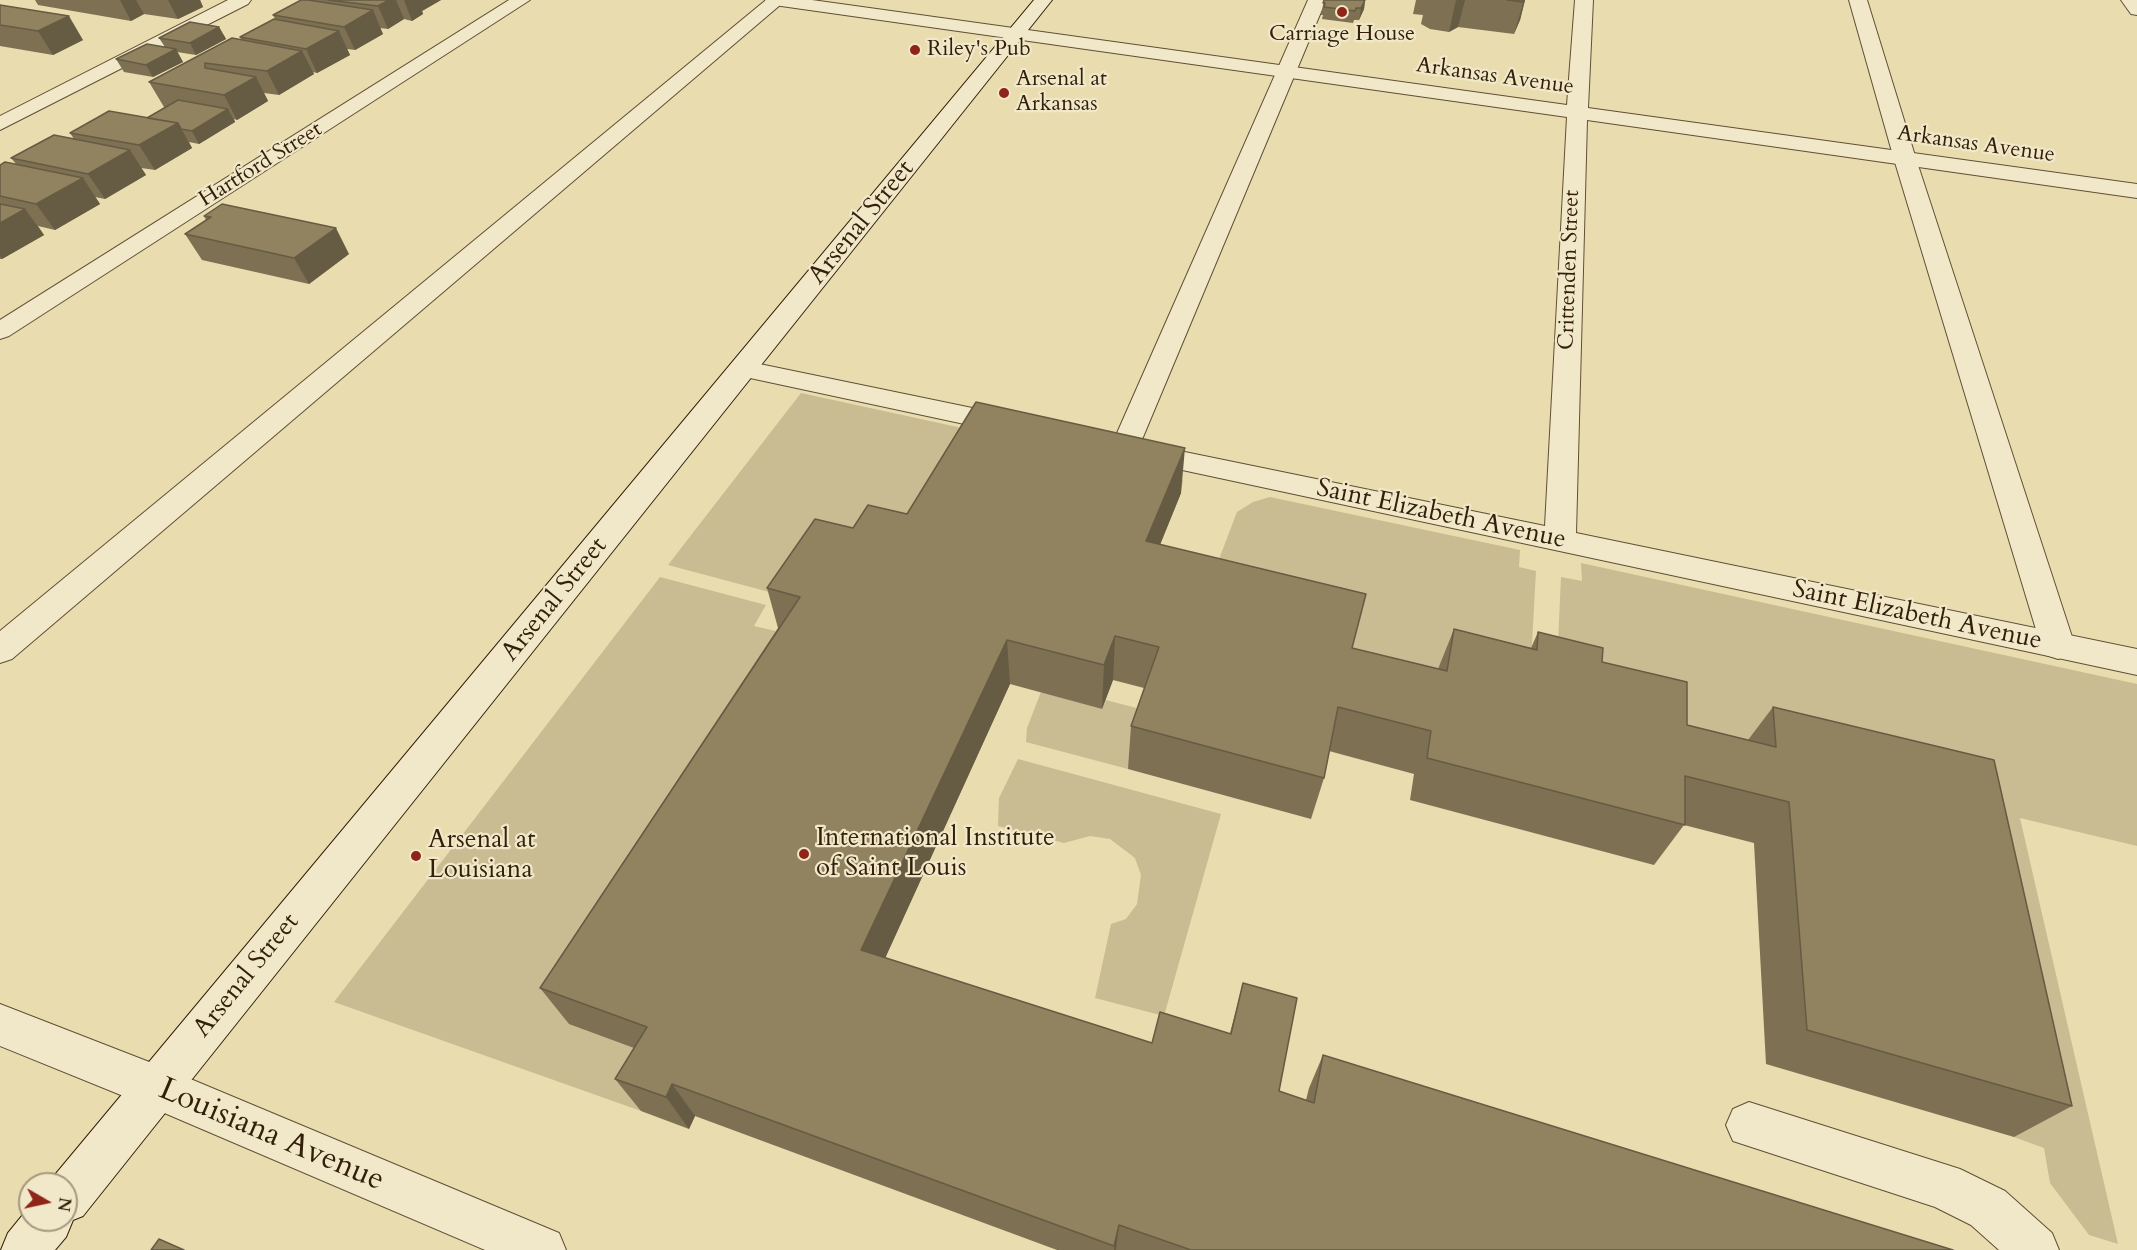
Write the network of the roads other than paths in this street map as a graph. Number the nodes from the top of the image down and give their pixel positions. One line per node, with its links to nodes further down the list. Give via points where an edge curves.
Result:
1 (242, 0): 13 (street)
2 (521, 0): 16 (street, Hartford Street)
3 (776, 0): 10 (street, Arkansas Avenue); 21 (street)
4 (1043, 0): 10 (street, Arsenal Street)
5 (1317, 0): 11 (street)
6 (1584, 0): 12 (street, Crittenden Street)
7 (1858, 0): 14 (street)
8 (2130, 0): 9 (street)
9 (2137, 10)
10 (1015, 35): 11 (street, Arkansas Avenue); 17 (street, Arsenal Street)
11 (1286, 72): 12 (street, Arkansas Avenue); 19 (street, Saint Elizabeth Avenue, via 1113,446)
12 (1577, 113): 14 (street, Arkansas Avenue); 19 (street, Crittenden Street)
13 (0, 124)
14 (1905, 159): 15 (street, Arkansas Avenue); 20 (street)
15 (2137, 191)
16 (0, 331)
17 (745, 369): 18 (street); 24 (street, Arsenal Street)
18 (1034, 429)
19 (1560, 540): 20 (street, Saint Elizabeth Avenue)
20 (2058, 646): 22 (street, Saint Elizabeth Avenue)
21 (0, 650)
22 (2137, 662)
23 (0, 1025): 24 (street, Louisiana Avenue)
24 (157, 1087): 26 (street, Arsenal Street); 29 (street, Louisiana Avenue)
25 (1749, 1125): 30 (street, via 1943,1186 1988,1208)
26 (78, 1184)
27 (39, 1232): 28 (street)
28 (25, 1250)
29 (542, 1250)
30 (2035, 1250)

